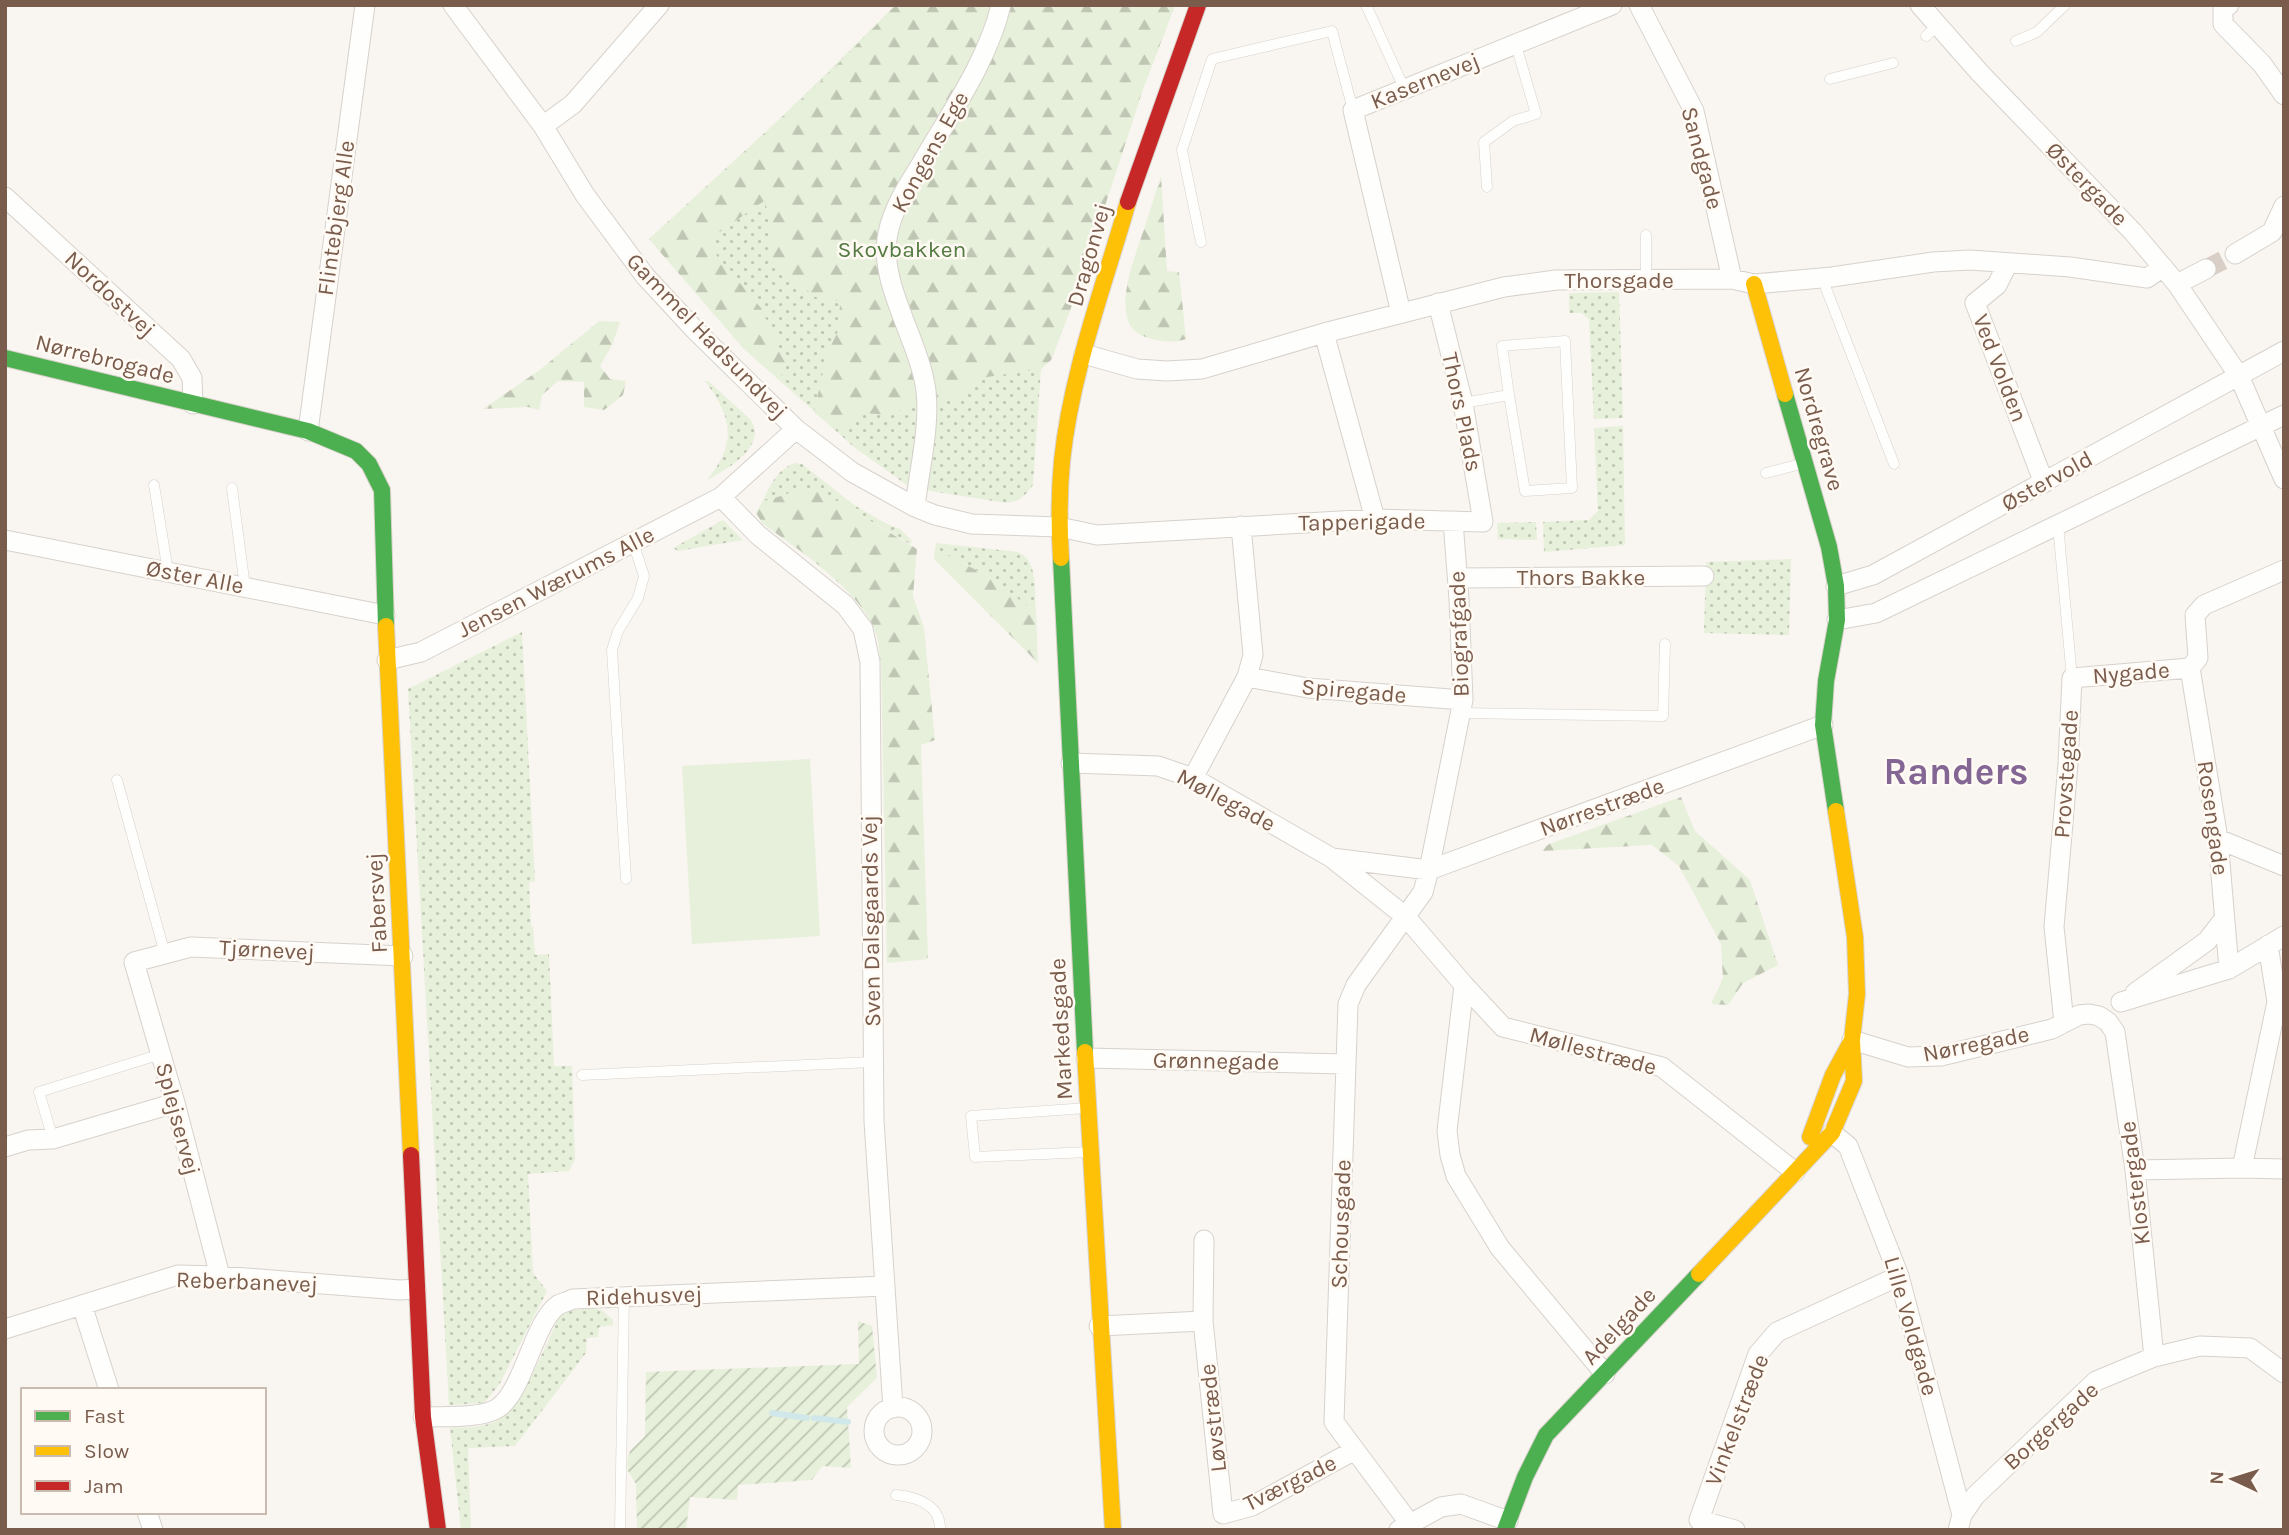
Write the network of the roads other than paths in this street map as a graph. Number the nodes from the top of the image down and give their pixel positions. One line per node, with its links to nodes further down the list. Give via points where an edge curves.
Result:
1 (365, 5): 47 (street, Flintebjerg Alle)
2 (453, 5): 19 (street, Gammel Hadsundvej)
3 (659, 5): 19 (street, via 573,104)
4 (1001, 5): 56 (street, Kongens Ege, via 975,73 899,201 887,234 889,276 926,392)
5 (1198, 5): 38 (street, Dragonvej, via 1130,196)
6 (1366, 5): 16 (lane)
7 (1612, 5): 13 (street, Kasernevej)
8 (1639, 5): 30 (street, Sandgade, via 1694,111)
9 (1920, 5): 27 (street, Østergade, via 1931,31 1983,70)
10 (2065, 5): 12 (lane, via 2037,32)
11 (2228, 5): 17 (street, via 2223,9 2224,24)
12 (2016, 41)
13 (1516, 45): 16 (street, Kasernevej); 20 (lane, via 1536,114 1513,121 1484,142)
14 (1893, 63): 15 (lane)
15 (1830, 79)
16 (1405, 91): 18 (street, Kasernevej)
17 (2284, 95)
18 (1353, 110): 24 (lane, via 1332,31 1212,59 1182,150); 35 (street, Kasernevej)
19 (542, 126): 46 (street, Gammel Hadsundvej, via 584,195 645,276)
20 (1487, 187)
21 (5, 197): 43 (street, Nordostvej, via 181,359 192,378)
22 (2284, 206): 25 (street, via 2272,232)
23 (1646, 235): 31 (lane)
24 (1201, 242)
25 (2235, 254)
26 (2008, 263): 27 (street, Thorsgade, via 2147,278); 29 (street, Thorsgade, via 1933,262); 52 (street, Ved Volden, via 1997,285 1975,303)
27 (2163, 267): 33 (street, Østergade)
28 (2206, 269): 33 (street)
29 (1822, 278): 32 (street, Thorsgade); 49 (lane)
30 (1732, 279): 31 (street, Thorsgade); 32 (street, Thorsgade)
31 (1646, 280): 34 (street, Thorsgade, via 1556,280)
32 (1754, 284): 48 (street, Nordregrave)
33 (2178, 284): 40 (street, Østergade)
34 (1438, 303): 35 (street, Thorsgade); 42 (street, Thors Plads)
35 (1401, 313): 36 (street, Thorsgade)
36 (1324, 333): 38 (street, Thorsgade, via 1202,369 1137,369); 57 (street)
37 (2284, 351): 40 (street, Østervold)
38 (1084, 355): 62 (street, Dragonvej, via 1062,461)
39 (5, 358): 43 (street, Nørrebrogade)
40 (2239, 376): 45 (street, Østergade); 52 (street, Østervold)
41 (1509, 395): 41 (lane, via 1502,346 1565,341 1572,488 1525,491); 42 (lane)
42 (1463, 403): 59 (street, Thors Plads)
43 (193, 404): 47 (street, Fabersvej)
44 (2284, 415): 45 (street, Østervold)
45 (2261, 426): 51 (street, Østergade); 60 (street, Østervold)
46 (796, 429): 55 (street, Jensen Wærums Alle); 56 (street, Gammel Hadsundvej, via 852,472)
47 (307, 431): 71 (street, Fabersvej, via 356,451 369,464 382,490)
48 (1805, 463): 50 (lane); 69 (street, Nordregrave)
49 (1894, 464)
50 (1766, 473)
51 (2284, 479)
52 (2044, 483): 69 (street, Østervold, via 1873,575)
53 (154, 485): 66 (lane)
54 (232, 488): 70 (lane)
55 (721, 497): 64 (street, Jensen Wærums Alle); 102 (street, Sven Dalsgaards Vej, via 758,535 845,605 863,629 870,662)
56 (915, 507): 62 (street, Gammel Hadsundvej, via 972,524)
57 (1375, 519): 58 (street, Tapperigade); 61 (street, Tapperigade)
58 (1453, 521): 59 (street, Tapperigade); 68 (street, Biografgade)
59 (1483, 522)
60 (2058, 525): 72 (street, Østervold, via 1876,613); 77 (lane, Provstegade)
61 (1241, 526): 62 (street, Tapperigade, via 1097,535); 76 (street, via 1253,655)
62 (1059, 527): 80 (street, Markedsgade)
63 (5, 540): 66 (street, Øster Alle)
64 (633, 542): 74 (street, Jensen Wærums Alle, via 421,652); 87 (lane, via 644,576 612,650)
65 (2284, 570): 75 (street, via 2198,610 2198,658)
66 (168, 572): 70 (street, Øster Alle)
67 (1704, 576): 68 (street, Thors Bakke)
68 (1458, 578): 78 (street, Biografgade)
69 (1836, 586): 72 (street)
70 (245, 587): 71 (street, Øster Alle)
71 (385, 615): 74 (street, Fabersvej)
72 (1837, 620): 79 (street)
73 (1665, 644): 78 (lane, via 1663,716)
74 (387, 660): 92 (street, Fabersvej)
75 (2190, 668): 77 (street, Nygade); 83 (street, Rosengade)
76 (1247, 677): 78 (street, Spiregade); 81 (street)
77 (2072, 678): 98 (street, Provstegade, via 2054,927)
78 (1461, 706): 86 (street, Biografgade)
79 (1823, 725): 86 (street, Nørrestræde); 99 (street, via 1855,937 1857,994)
80 (1071, 763): 81 (street, Møllegade, via 1158,766); 101 (street, Markedsgade)
81 (1193, 779): 84 (street, Møllegade)
82 (117, 780): 91 (lane)
83 (2218, 839): 85 (street); 89 (street, Rosengade)
84 (1332, 858): 86 (street, Møllegade); 88 (street, Møllegade)
85 (2284, 866)
86 (1429, 870): 88 (street, via 1423,892)
87 (626, 879)
88 (1406, 917): 95 (street, Møllestræde); 103 (street, Schousgade, via 1356,985 1348,1004)
89 (2224, 919): 94 (street, Rosengade); 96 (street, via 2207,941)
90 (2276, 940): 94 (street); 111 (street, via 2277,1002)
91 (165, 954): 92 (street, Tjørnevej, via 191,947); 93 (street, Tjørnevej)
92 (402, 957): 119 (street, Fabersvej)
93 (134, 962): 100 (street, Splejservej)
94 (2229, 969): 96 (street)
95 (1464, 985): 114 (street, Møllestræde, via 1503,1027 1662,1067); 127 (street, via 1447,1131 1456,1176 1500,1248)
96 (2121, 1002): 97 (street)
97 (2099, 1016): 98 (street, Nørregade, via 2079,1015); 113 (street, Klostergade, via 2115,1032)
98 (2064, 1023): 99 (street, Nørregade, via 1941,1056 1908,1056)
99 (1852, 1040): 107 (street, via 1854,1081)
100 (161, 1054): 105 (street, Splejservej); 108 (lane, via 38,1092)
101 (1086, 1058): 103 (street, Grønnegade); 106 (street, Markedsgade)
102 (873, 1062): 104 (lane); 118 (street, Sven Dalsgaards Vej)
103 (1346, 1064): 131 (street, Schousgade, via 1334,1422)
104 (582, 1075)
105 (175, 1102): 108 (street); 116 (street, Splejservej)
106 (1088, 1108): 110 (street, Markedsgade); 110 (lane, via 971,1115 975,1157)
107 (1825, 1127): 114 (street, Adelgade); 117 (street, Lille Voldgade, via 1848,1146)
108 (53, 1139): 109 (street)
109 (5, 1147)
110 (1091, 1152): 123 (street, Markedsgade)
111 (2242, 1168): 112 (street); 113 (street)
112 (2284, 1169)
113 (2135, 1170): 125 (street, Klostergade)
114 (1795, 1172): 127 (street, Adelgade)
115 (1203, 1240): 122 (street, Løvstræde)
116 (220, 1276): 119 (street, Reberbanevej); 121 (street, Reberbanevej, via 178,1275)
117 (1899, 1276): 135 (street, Lille Voldgade); 141 (street, Vinkelstræde, via 1776,1332 1758,1354 1699,1520)
118 (885, 1286): 120 (street, Ridehusvej); 129 (street, Sven Dalsgaards Vej)
119 (416, 1289): 130 (street, Fabersvej)
120 (624, 1297): 130 (street, Ridehusvej, via 573,1299 557,1306 498,1408); 138 (lane)
121 (82, 1305): 124 (street, Reberbanevej); 128 (street)
122 (1203, 1321): 123 (street); 133 (street, Løvstræde)
123 (1100, 1326): 140 (street, Markedsgade)
124 (5, 1329)
125 (2154, 1357): 126 (street, Borgergade, via 2200,1346 2250,1348); 135 (street, Borgergade, via 2096,1381 1975,1496)
126 (2284, 1373)
127 (1605, 1374): 134 (street, Adelgade, via 1546,1435)
128 (108, 1388)
129 (893, 1408)
130 (423, 1417): 137 (street, Fabersvej)
131 (1355, 1450): 133 (street, Tværgade, via 1252,1506); 136 (street, Schousgade)
132 (896, 1495): 139 (lane, via 911,1496 934,1510)
133 (1223, 1514)
134 (1507, 1525): 136 (street, via 1461,1504 1441,1507)
135 (1963, 1525)
136 (1405, 1527)
137 (438, 1530)
138 (620, 1530)
139 (940, 1530)
140 (1113, 1530)
141 (1735, 1530)

